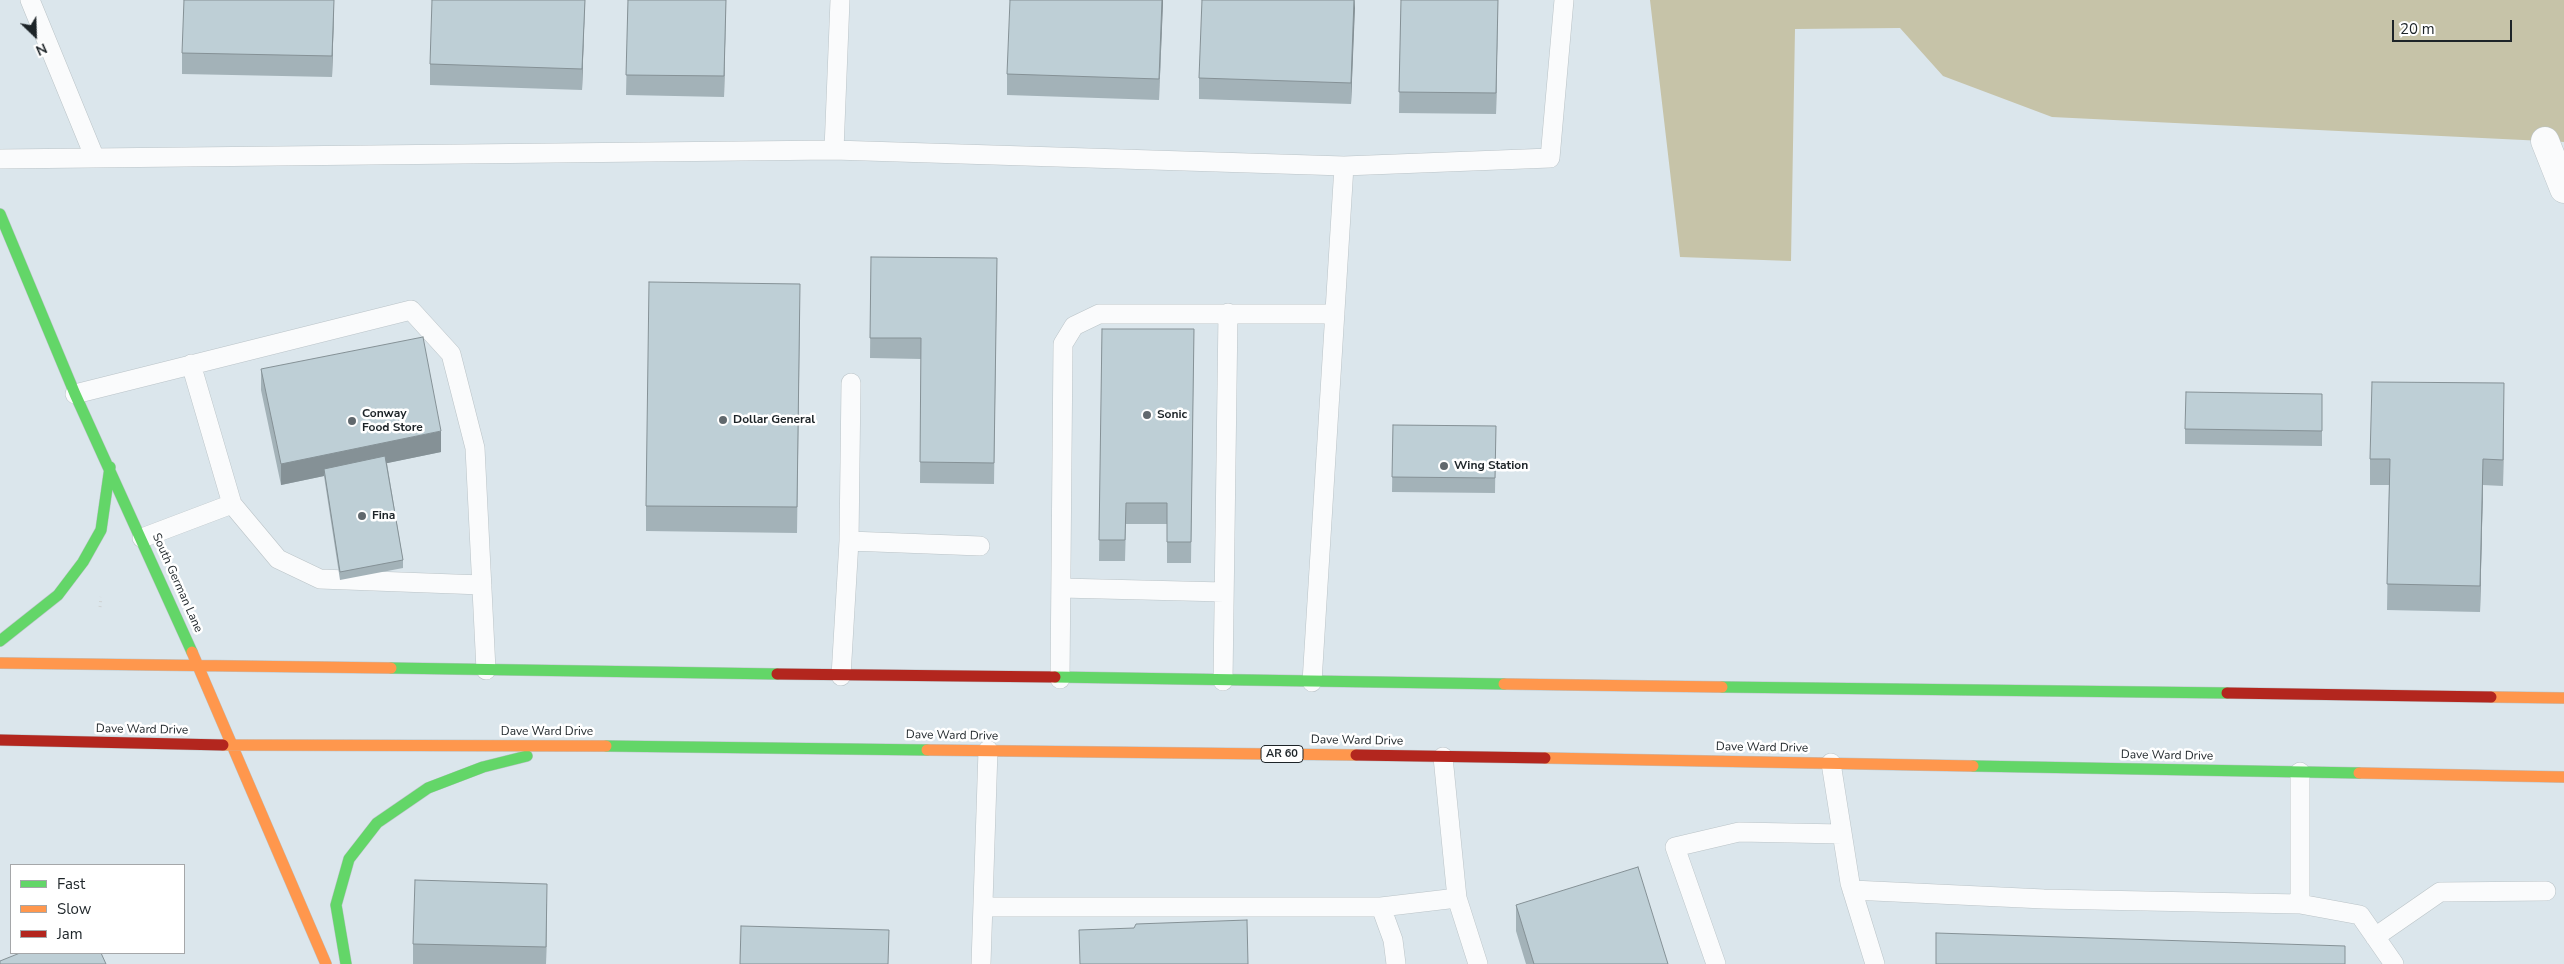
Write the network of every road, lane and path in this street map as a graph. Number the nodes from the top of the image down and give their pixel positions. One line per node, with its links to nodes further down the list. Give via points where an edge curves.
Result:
1 (30, 0): 6 (lane)
2 (840, 0): 5 (lane)
3 (1564, 0): 8 (lane, via 1550,158)
4 (2545, 141): 9 (street)
5 (834, 150): 6 (lane); 8 (lane)
6 (94, 156): 7 (lane)
7 (0, 159)
8 (1344, 166): 12 (lane)
9 (2564, 189)
10 (0, 214): 15 (main road, South German Lane)
11 (1228, 313): 12 (lane); 22 (lane, via 1099,314 1074,326 1063,344); 23 (lane)
12 (1335, 314): 31 (lane)
13 (191, 364): 15 (lane); 17 (lane); 21 (lane, via 411,310 451,354 475,448)
14 (851, 383): 19 (lane)
15 (75, 394): 16 (main road, South German Lane)
16 (110, 467): 18 (main road, South German Lane); 24 (main road, via 101,530 83,562 58,595)
17 (232, 504): 18 (lane); 21 (lane, via 278,559 320,579)
18 (142, 538): 26 (main road, South German Lane)
19 (849, 541): 20 (lane); 28 (lane)
20 (980, 546)
21 (482, 586): 27 (lane)
22 (1061, 588): 23 (lane); 29 (lane)
23 (1224, 592): 30 (lane)
24 (0, 642)
25 (0, 663): 26 (main road)
26 (198, 666): 27 (main road); 34 (main road, South German Lane)
27 (486, 670): 28 (main road)
28 (841, 676): 29 (main road)
29 (1060, 678): 30 (main road)
30 (1223, 681): 31 (main road)
31 (1312, 682): 32 (main road)
32 (2564, 698)
33 (0, 740): 34 (main road, Dave Ward Drive / AR 60)
34 (233, 745): 35 (main road, Dave Ward Drive / AR 60); 49 (main road, South German Lane)
35 (567, 746): 36 (main road, Dave Ward Drive / AR 60); 50 (main road, via 483,767 428,788 377,823 350,859 336,905)
36 (988, 750): 37 (main road, Dave Ward Drive / AR 60); 46 (lane)
37 (1443, 757): 38 (main road, Dave Ward Drive / AR 60); 44 (lane)
38 (1831, 763): 39 (main road, Dave Ward Drive / AR 60); 41 (lane)
39 (2300, 772): 40 (main road, Dave Ward Drive / AR 60); 45 (lane)
40 (2564, 777)
41 (1842, 834): 42 (lane); 54 (lane, via 1739,832 1675,847)
42 (1852, 890): 45 (lane, via 2044,899); 55 (lane)
43 (2546, 891): 48 (lane, via 2440,892)
44 (1458, 898): 47 (lane); 53 (lane)
45 (2300, 904): 48 (lane, via 2360,915)
46 (983, 907): 47 (lane); 51 (lane)
47 (1381, 907): 52 (lane, via 1393,940)
48 (2375, 936): 56 (lane)
49 (326, 964)
50 (346, 964)
51 (981, 964)
52 (1396, 964)
53 (1478, 964)
54 (1716, 964)
55 (1875, 964)
56 (2394, 964)

